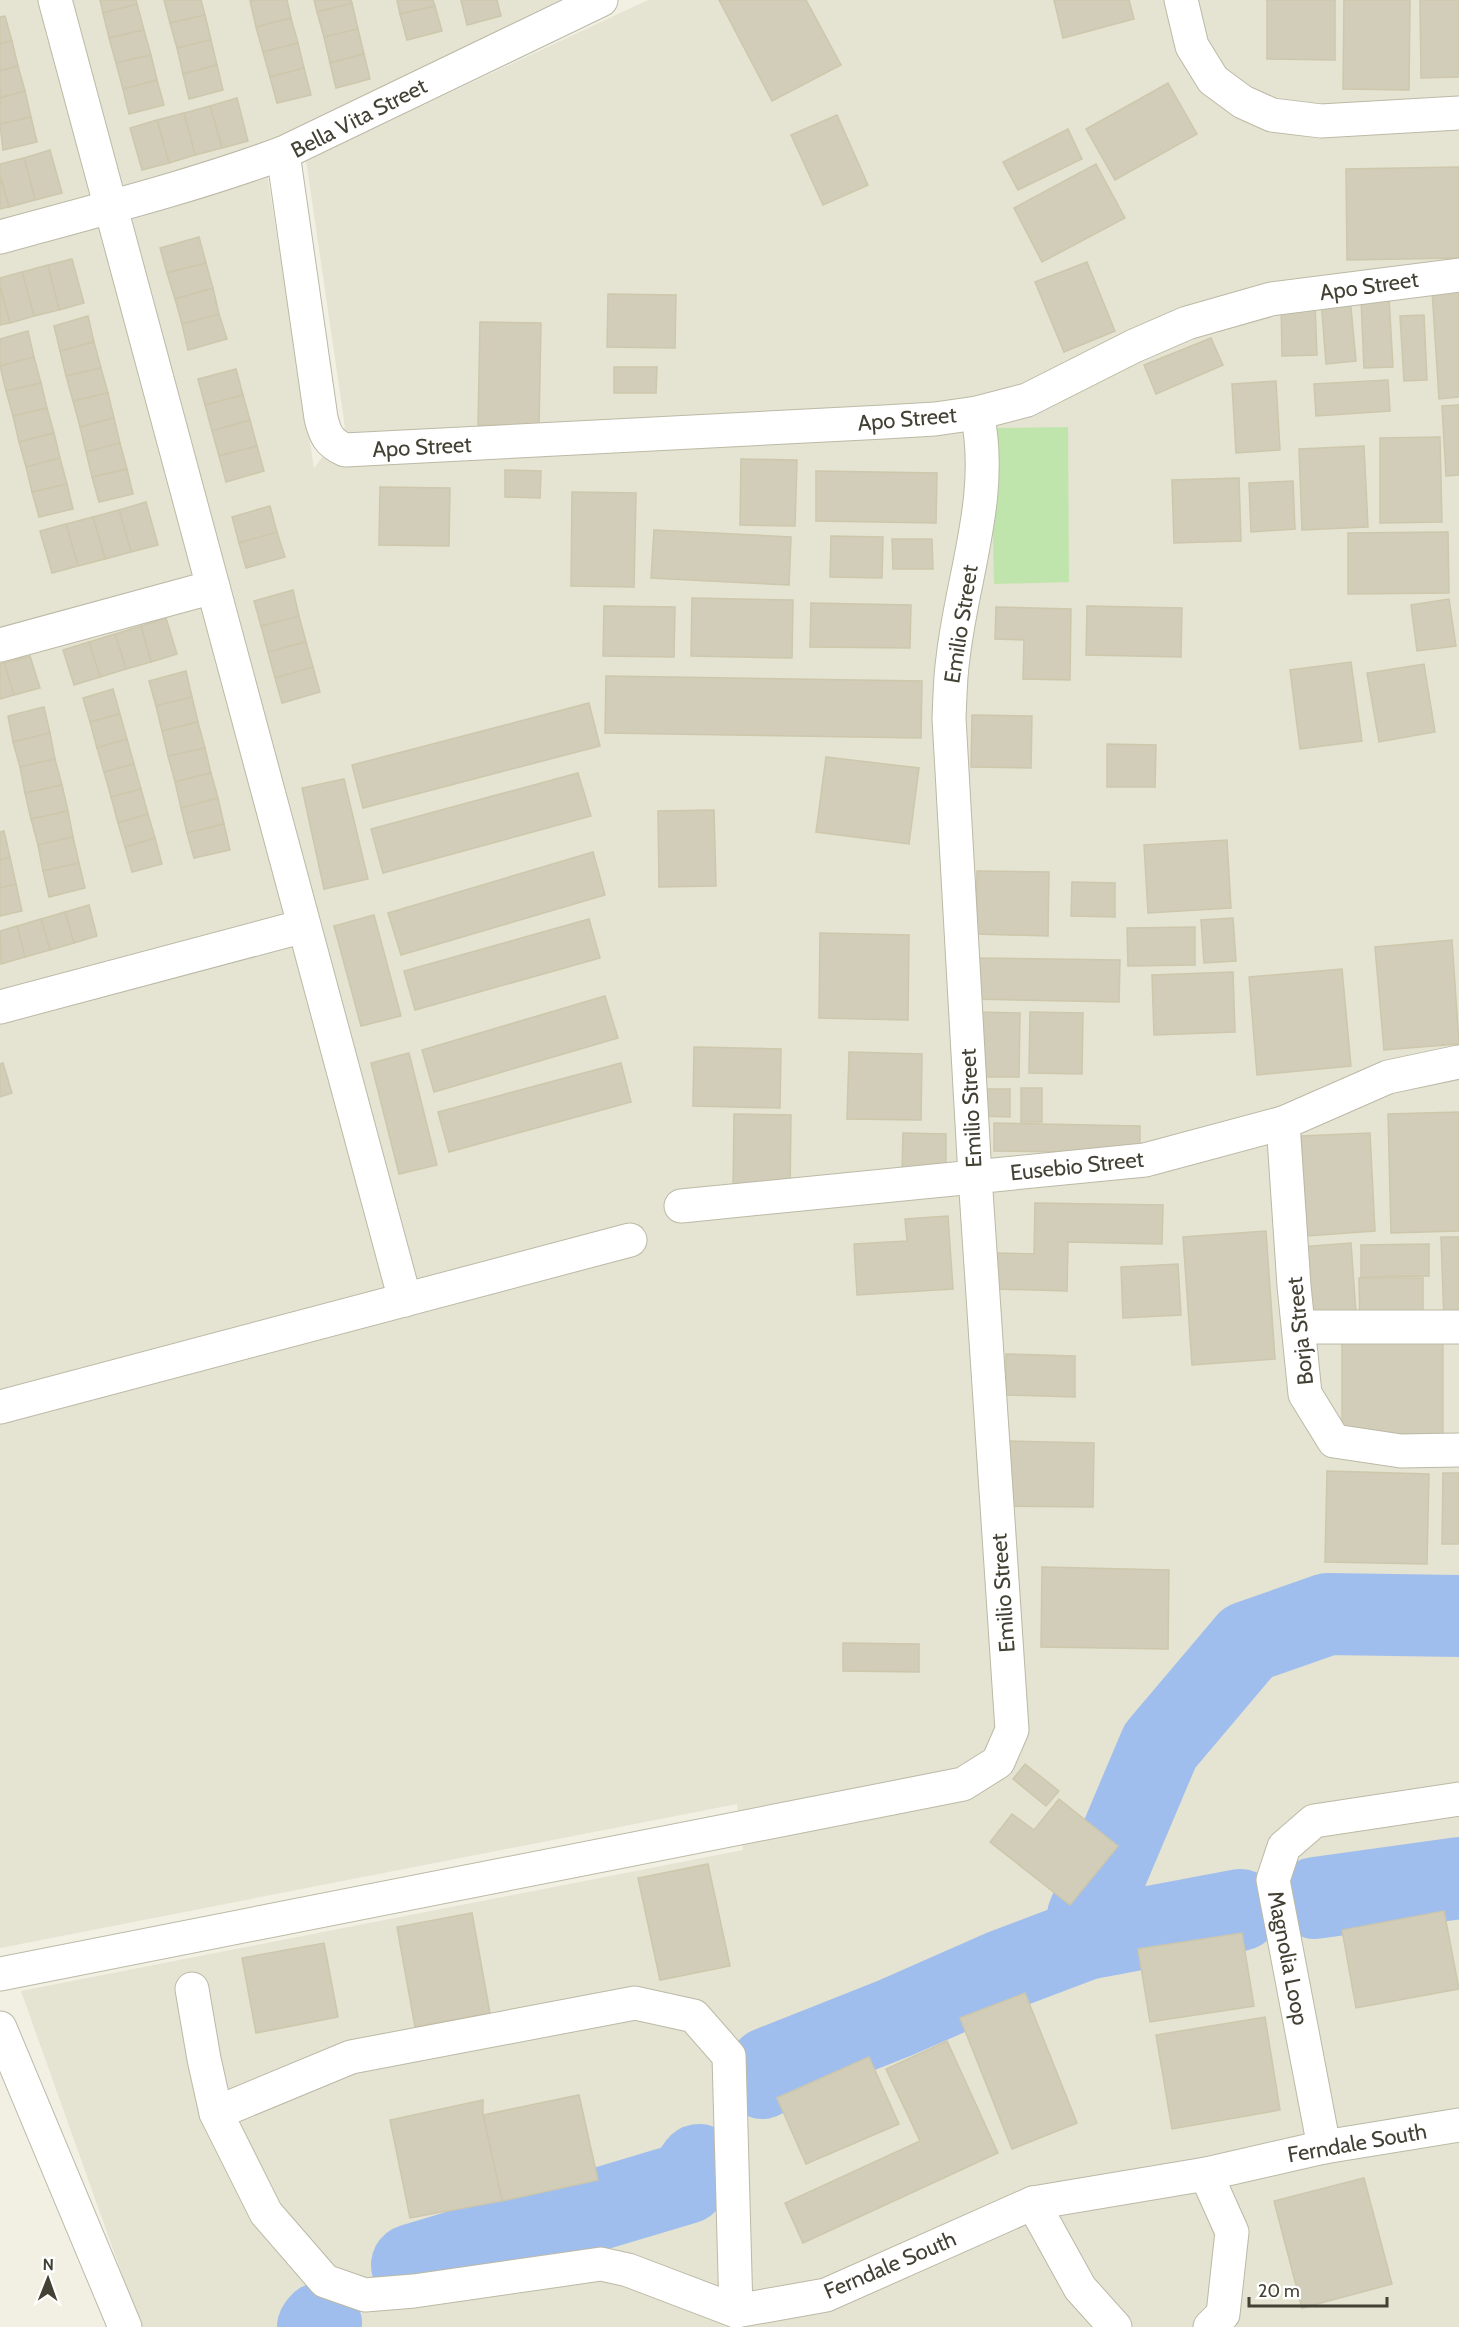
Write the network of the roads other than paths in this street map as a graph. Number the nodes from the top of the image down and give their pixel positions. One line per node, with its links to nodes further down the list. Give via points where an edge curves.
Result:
1 (55, 0): 6 (street)
2 (601, 0): 5 (street, Bella Vita Street)
3 (1181, 0): 4 (street, via 1191,46 1213,80 1243,102 1272,115 1321,121)
4 (1459, 113)
5 (283, 153): 6 (street); 10 (street, Bella Vita Street, via 321,418)
6 (110, 206): 7 (street); 11 (street)
7 (0, 237)
8 (1459, 275): 9 (street, Apo Street, via 1271,299 1187,323 1028,400)
9 (977, 413): 10 (street, Apo Street, via 884,423 365,450 345,450); 17 (street, Emilio Street, via 983,475 952,657 948,718)
10 (332, 444)
11 (213, 587): 12 (street); 13 (street)
12 (0, 645)
13 (304, 926): 14 (street); 20 (street)
14 (0, 1007)
15 (1459, 1062): 16 (street, Eusebio Street, via 1389,1077)
16 (1283, 1123): 17 (street, Eusebio Street, via 1145,1160); 21 (street, Borja Street)
17 (975, 1176): 18 (street, Eusebio Street); 26 (street, Emilio Street, via 1012,1730 999,1762 963,1784)
18 (681, 1206)
19 (630, 1240): 20 (street)
20 (405, 1300): 23 (street)
21 (1299, 1327): 22 (street); 24 (street, Borja Street, via 1305,1394 1334,1441 1401,1451)
22 (1459, 1327)
23 (0, 1407)
24 (1459, 1450)
25 (1459, 1799): 31 (street, Magnolia Loop, via 1314,1821 1284,1846 1273,1880)
26 (0, 1974)
27 (192, 1989): 29 (street)
28 (0, 2028): 35 (street)
29 (216, 2113): 34 (street, via 266,2213 325,2281 365,2295 601,2264 628,2270); 34 (street, via 351,2057 635,2003 694,2016 729,2056)
30 (1459, 2125): 31 (street, Ferndale South)
31 (1324, 2146): 32 (street, Ferndale South)
32 (1206, 2174): 33 (street, Ferndale South); 37 (street, via 1232,2232 1223,2314)
33 (1033, 2203): 34 (street, Ferndale South, via 826,2295); 36 (street, via 1080,2288)
34 (736, 2311)
35 (124, 2327)
36 (1115, 2327)
37 (1210, 2327)

